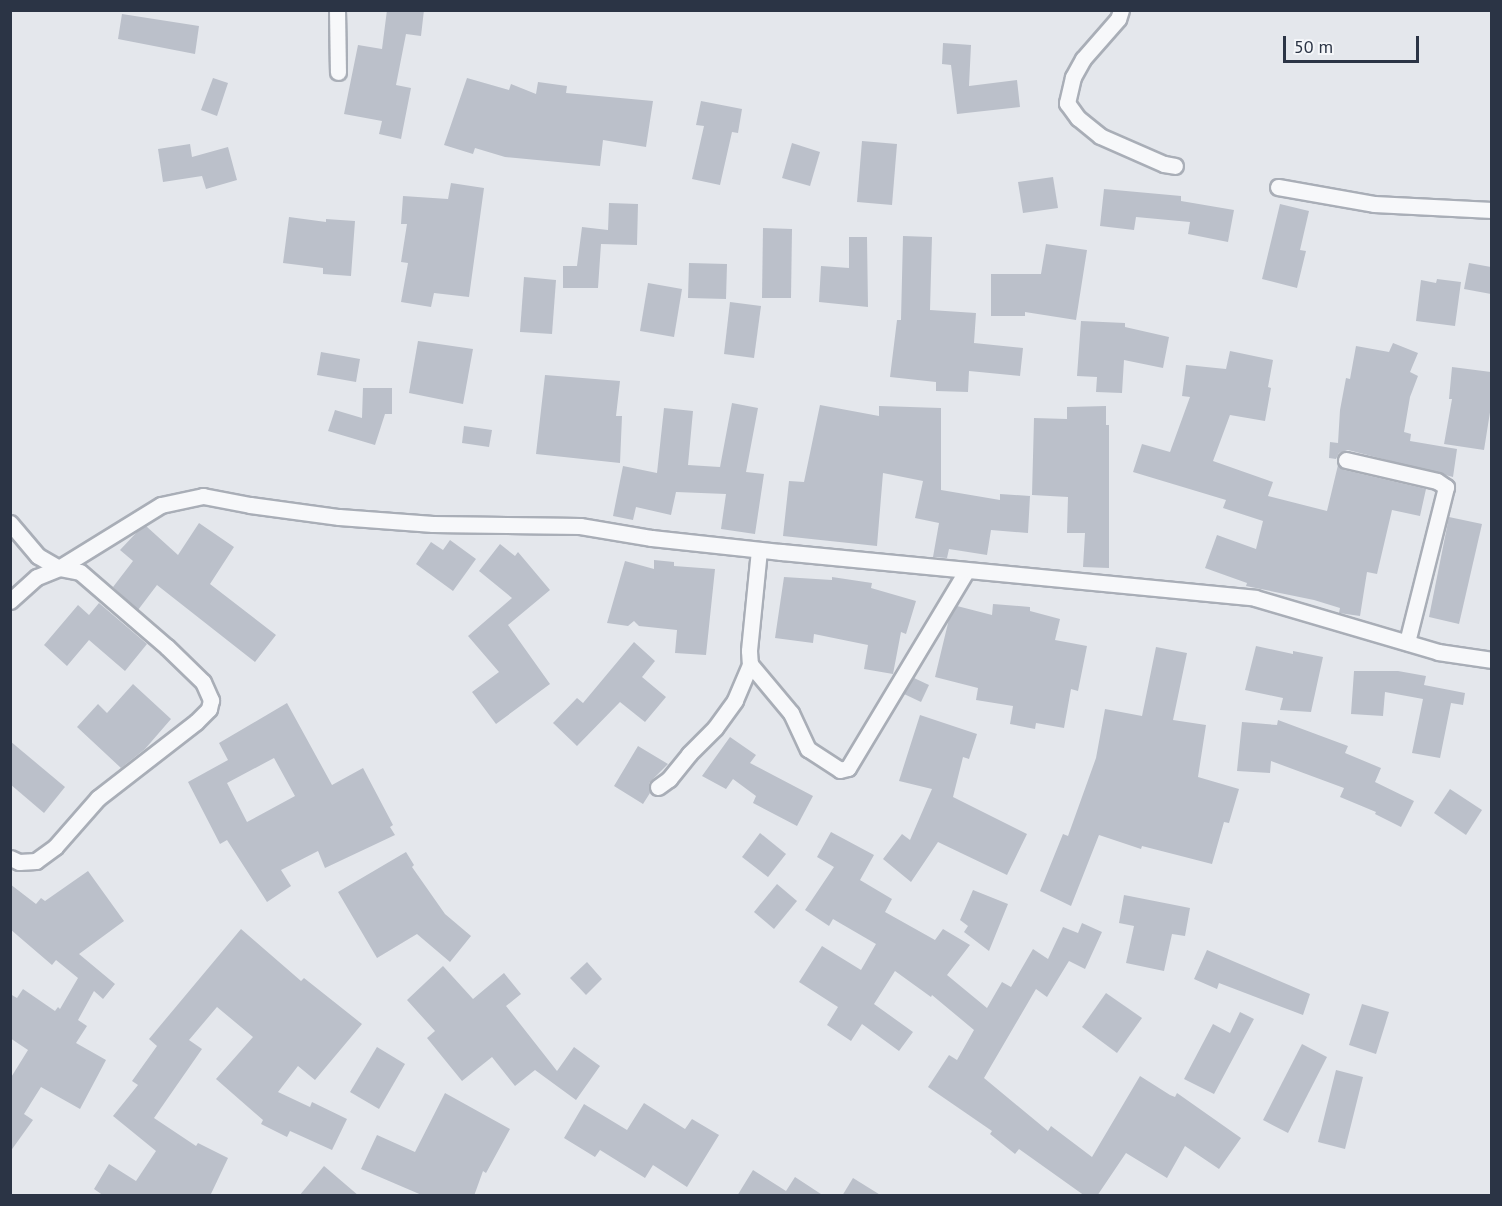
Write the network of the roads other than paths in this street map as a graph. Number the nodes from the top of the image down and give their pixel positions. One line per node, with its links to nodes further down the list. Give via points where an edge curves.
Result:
1 (336, 10): 3 (street)
2 (1121, 10): 4 (street, via 1072,77 1067,103 1078,118 1101,136)
3 (338, 72)
4 (1175, 166)
5 (1278, 187): 6 (street, via 1374,204)
6 (1491, 210)
7 (1346, 460): 13 (street, via 1437,481 1446,488)
8 (10, 523): 10 (street, via 38,556)
9 (759, 550): 10 (street, via 580,526 432,524 339,517 203,496 161,505); 11 (street, via 844,556); 15 (street)
10 (58, 568): 12 (street, via 37,577); 17 (street, via 80,572 167,647 203,682 212,700 196,722 98,798 55,847 36,861)
11 (966, 572): 13 (street, via 1255,598); 15 (street, via 848,768 834,769 808,749 791,713)
12 (10, 601)
13 (1407, 642): 14 (street, via 1438,652)
14 (1491, 660)
15 (750, 663): 16 (street, via 735,700 715,728 669,780)
16 (658, 787)
17 (10, 858)

